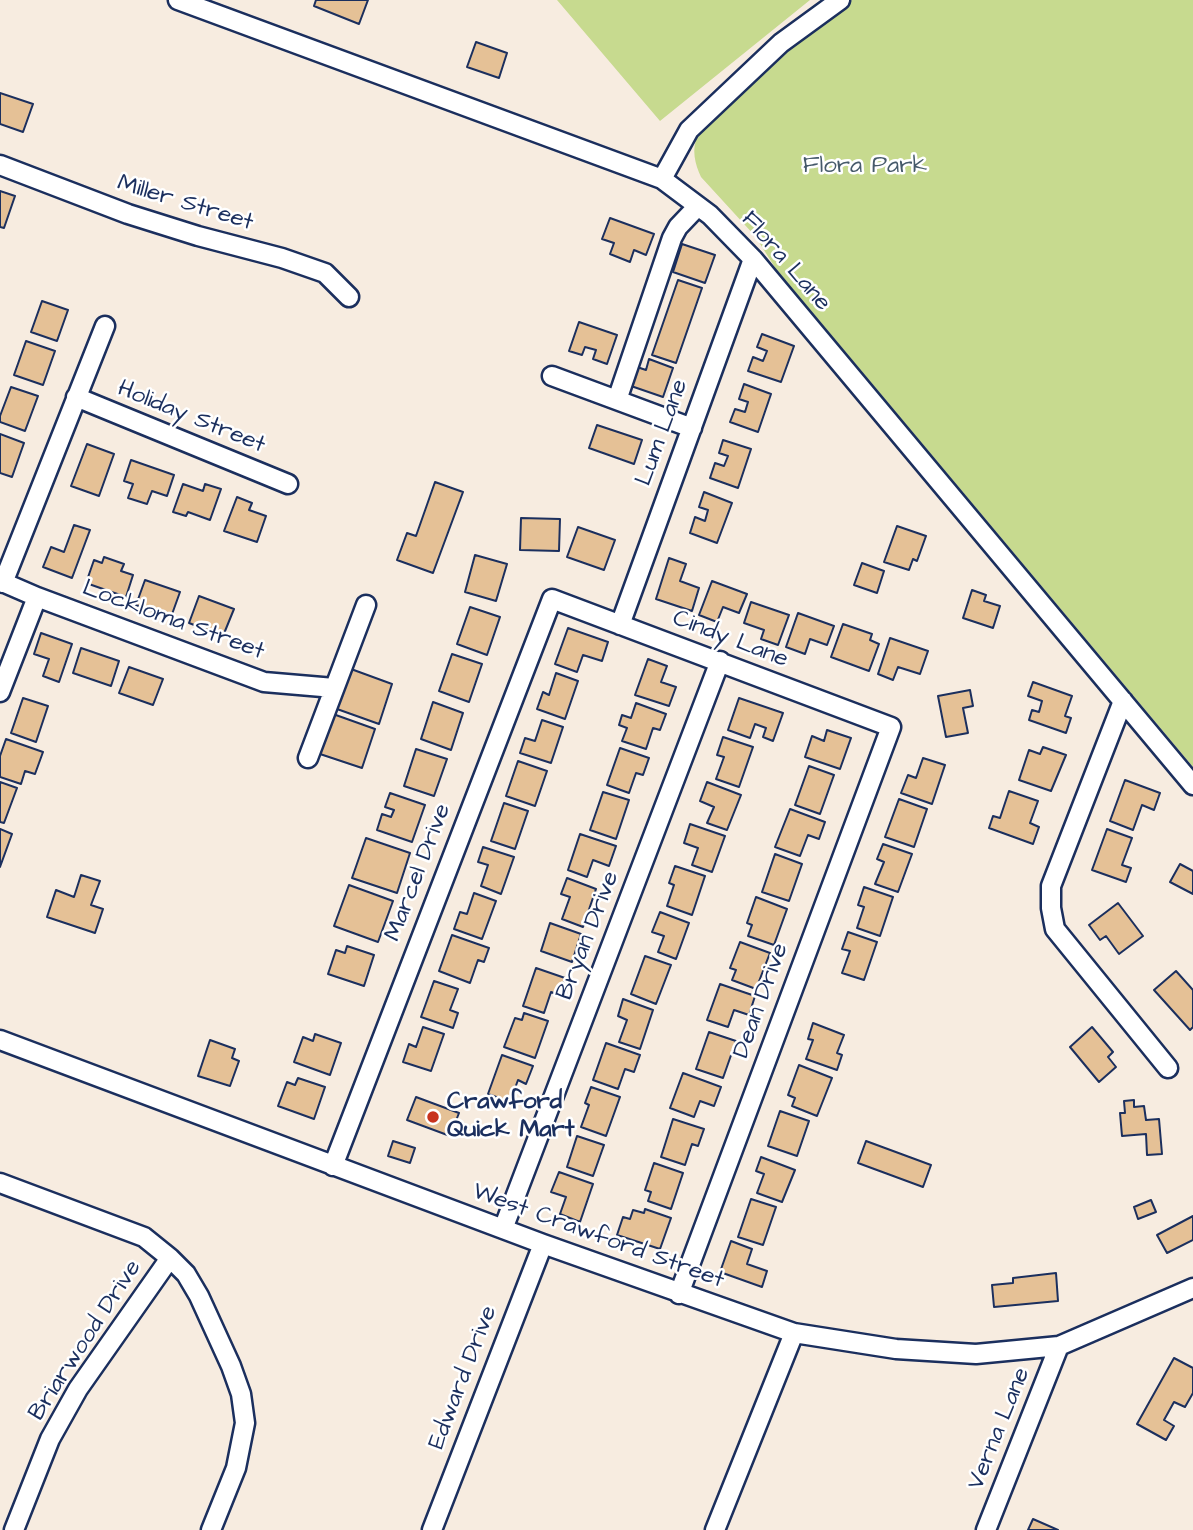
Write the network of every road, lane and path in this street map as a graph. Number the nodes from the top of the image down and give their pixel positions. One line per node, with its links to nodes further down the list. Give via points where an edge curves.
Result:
1 (178, 0): 4 (street, Flora Lane)
2 (840, 0): 4 (street, via 781,43 689,130)
3 (0, 165): 7 (street, Miller Street, via 128,214 325,273)
4 (662, 179): 5 (street, Flora Lane)
5 (698, 206): 6 (street, Flora Lane); 11 (street, via 672,238)
6 (753, 259): 12 (street, Lum Lane); 22 (street, Flora Lane)
7 (349, 297)
8 (105, 326): 10 (street)
9 (552, 376): 11 (street)
10 (76, 397): 13 (street, Holiday Street); 14 (street)
11 (617, 400): 12 (street)
12 (692, 428): 18 (street, Lum Lane)
13 (288, 484)
14 (2, 582): 15 (street, Lockloma Street)
15 (37, 597): 20 (street, Lockloma Street, via 264,682); 21 (street)
16 (552, 599): 18 (street, Cindy Lane); 28 (street, Marcel Drive)
17 (366, 605): 20 (street)
18 (620, 625): 19 (street, Cindy Lane)
19 (720, 661): 23 (street, Cindy Lane); 30 (street, Bryan Drive)
20 (334, 688): 24 (street)
21 (0, 692)
22 (1123, 701): 25 (street, Flora Lane); 27 (street, via 1051,886 1051,908 1055,929)
23 (891, 727): 34 (street, Dean Drive)
24 (308, 758)
25 (1193, 785)
26 (0, 1040): 28 (street, West Crawford Street)
27 (1168, 1068)
28 (333, 1166): 30 (street, West Crawford Street)
29 (0, 1183): 32 (street, via 144,1237)
30 (503, 1229): 31 (street, West Crawford Street)
31 (543, 1244): 34 (street, West Crawford Street); 39 (street, Edward Drive)
32 (170, 1258): 37 (street, Briarwood Drive, via 78,1389 50,1439); 38 (street, via 199,1296 241,1394 245,1423 236,1468)
33 (1193, 1288): 36 (street, West Crawford Street)
34 (679, 1293): 35 (street, West Crawford Street)
35 (794, 1333): 36 (street, West Crawford Street, via 896,1349 976,1354); 40 (street)
36 (1059, 1346): 41 (street, Verna Lane)
37 (14, 1530)
38 (211, 1530)
39 (432, 1530)
40 (715, 1530)
41 (986, 1530)

